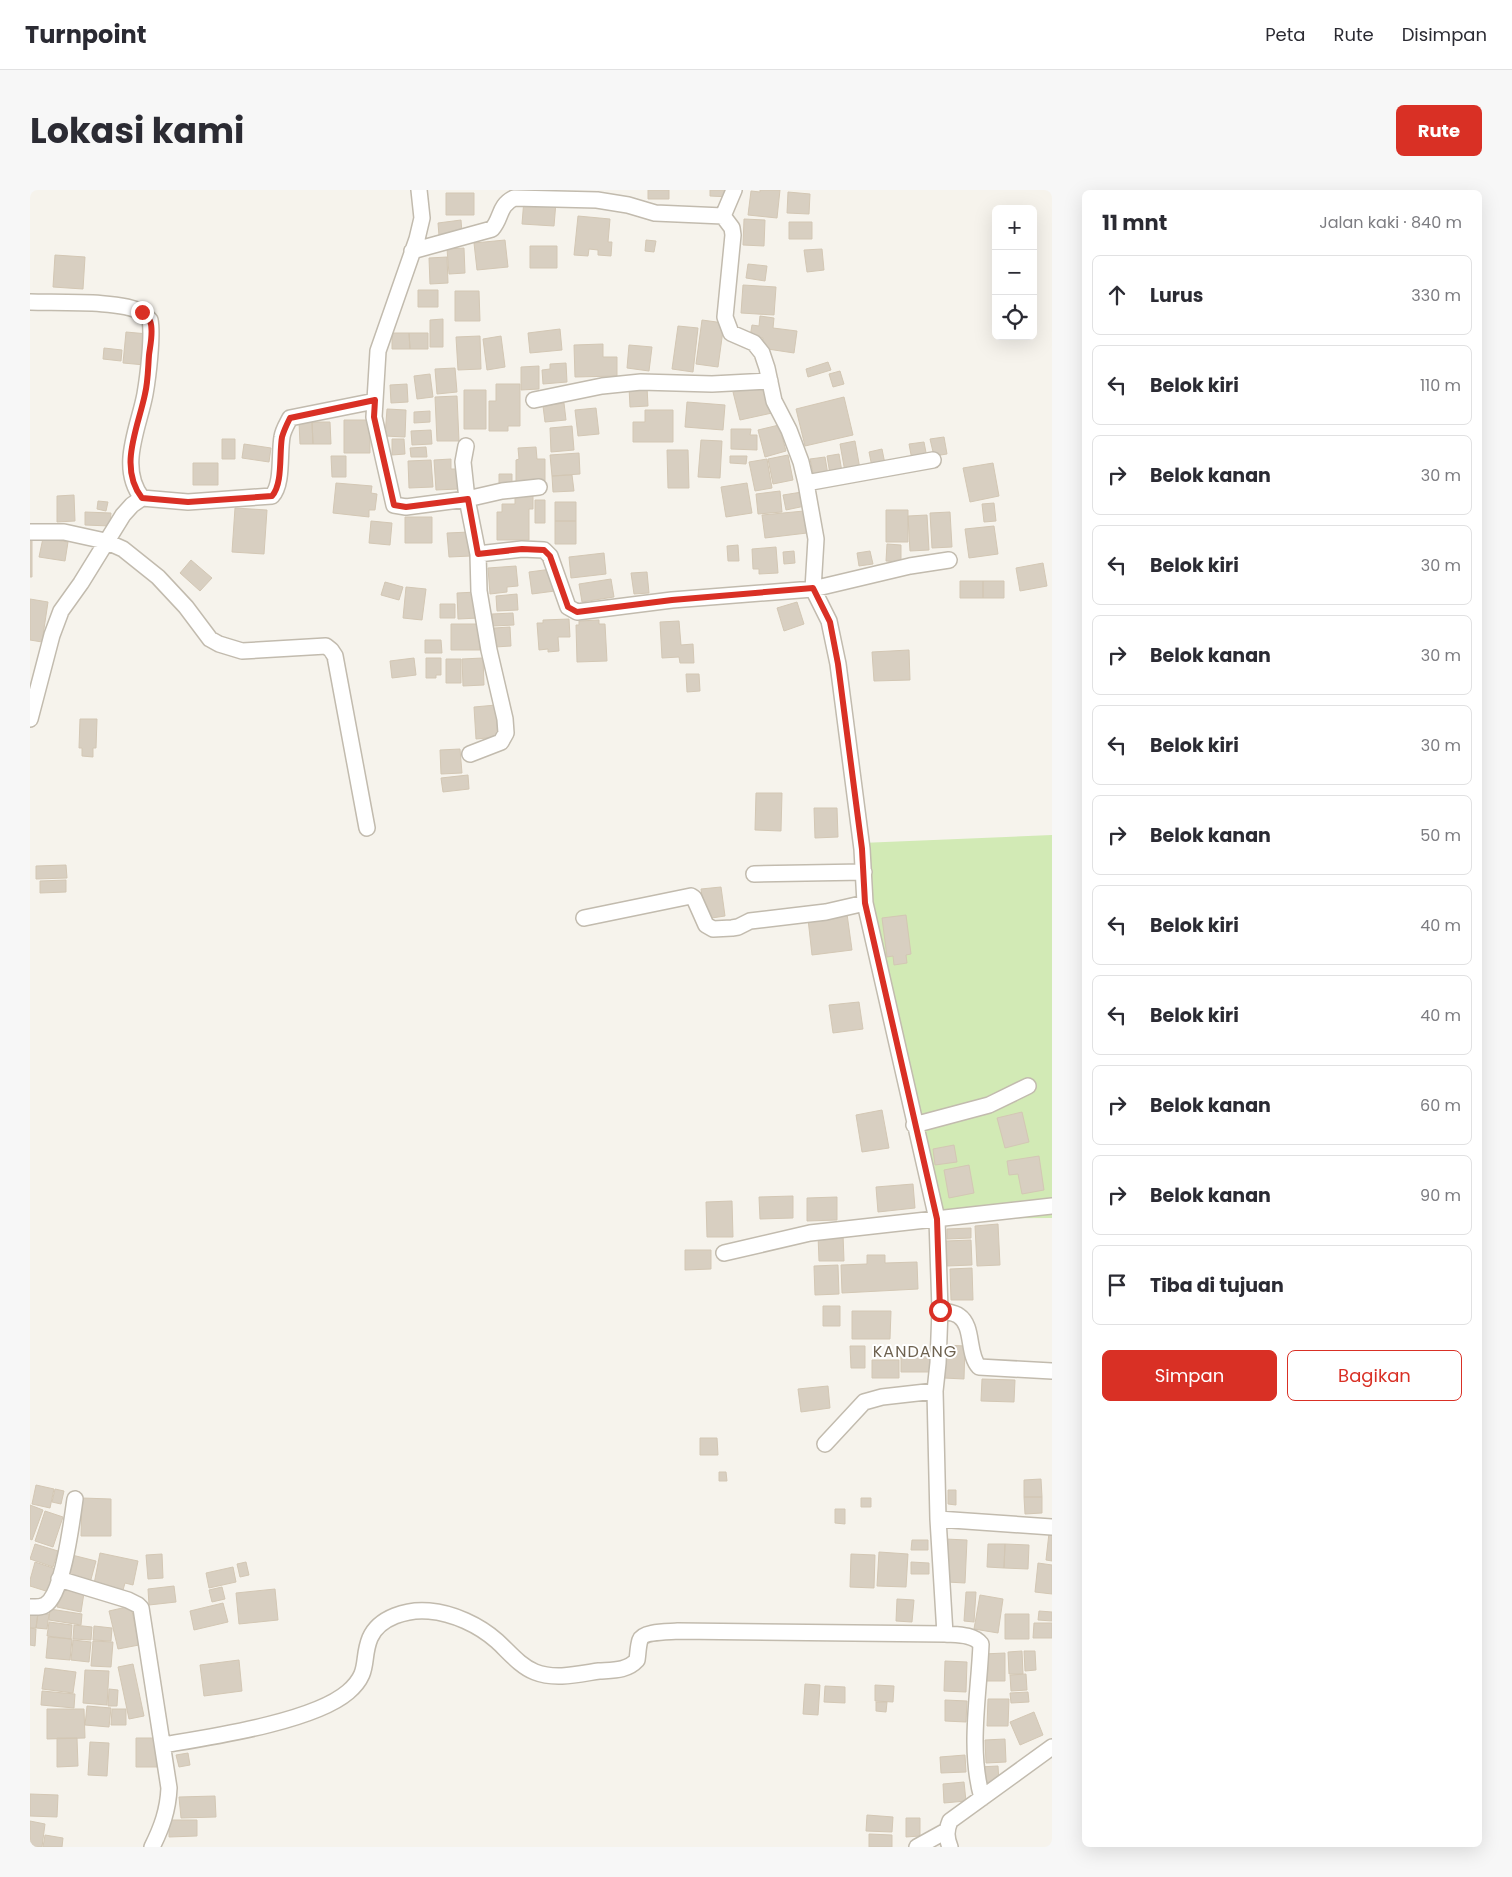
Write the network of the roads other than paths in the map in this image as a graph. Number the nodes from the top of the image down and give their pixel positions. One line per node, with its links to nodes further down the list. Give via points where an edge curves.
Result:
1 (419, 190): 4 (street, via 422,218)
2 (734, 190): 3 (street)
3 (723, 216): 4 (street, via 655,213 597,200 514,198 506,201 492,229); 6 (street, via 733,235 725,318 731,333 754,343 762,353)
4 (412, 251): 7 (street, via 378,351)
5 (30, 302): 13 (street, via 109,304 142,312 150,320 146,393 132,443 132,482)
6 (770, 381): 8 (street, via 712,384 641,382 602,386); 11 (street, via 774,401 789,430)
7 (375, 400): 13 (street, via 290,418 283,434 280,477 272,496 188,502); 14 (street, via 374,417 394,505 406,507)
8 (534, 400)
9 (466, 446): 14 (street, via 463,462)
10 (933, 460): 11 (street)
11 (806, 483): 19 (street, via 816,539)
12 (539, 487): 14 (street)
13 (142, 498): 16 (street, via 123,514)
14 (468, 499): 17 (street)
15 (30, 532): 16 (street, via 64,532)
16 (105, 541): 20 (street, via 95,562 61,611); 22 (street, via 123,549 158,577 210,639 219,644 242,651 326,646 331,650 335,656)
17 (478, 554): 19 (street, via 544,550 550,556 568,607 577,612); 21 (street, via 479,591 506,733 501,742)
18 (949, 560): 19 (street)
19 (813, 588): 23 (street, via 830,622 838,664)
20 (30, 719)
21 (470, 754)
22 (367, 828)
23 (864, 872): 24 (street); 25 (street)
24 (754, 874)
25 (865, 903): 26 (street, via 714,929 706,926 691,896); 28 (street)
26 (584, 918)
27 (1028, 1086): 28 (street, via 989,1105)
28 (914, 1125): 30 (street)
29 (1052, 1206): 30 (street)
30 (937, 1219): 31 (street, via 810,1233); 32 (street)
31 (724, 1253)
32 (940, 1310): 33 (street, via 957,1314 966,1323 973,1357 979,1367); 34 (street)
33 (1052, 1372)
34 (935, 1391): 35 (street, via 864,1402); 37 (street)
35 (825, 1444)
36 (75, 1499): 39 (street, via 68,1551)
37 (938, 1519): 38 (street); 41 (street)
38 (1052, 1527)
39 (59, 1579): 40 (street, via 49,1602 38,1608); 42 (street, via 128,1600 141,1608)
40 (30, 1607)
41 (945, 1634): 42 (street, via 678,1631 649,1634 640,1639 637,1660 626,1669 557,1676 534,1672 484,1631 457,1617 428,1611 404,1613 385,1621 374,1631 369,1639 362,1675 348,1692 335,1700 301,1716); 44 (street, via 972,1637 981,1644 974,1756)
42 (163, 1745): 46 (street, via 168,1806)
43 (1052, 1747): 44 (street)
44 (982, 1798): 45 (street, via 950,1821)
45 (946, 1831): 47 (street); 48 (street)
46 (152, 1847)
47 (918, 1847)
48 (950, 1847)

